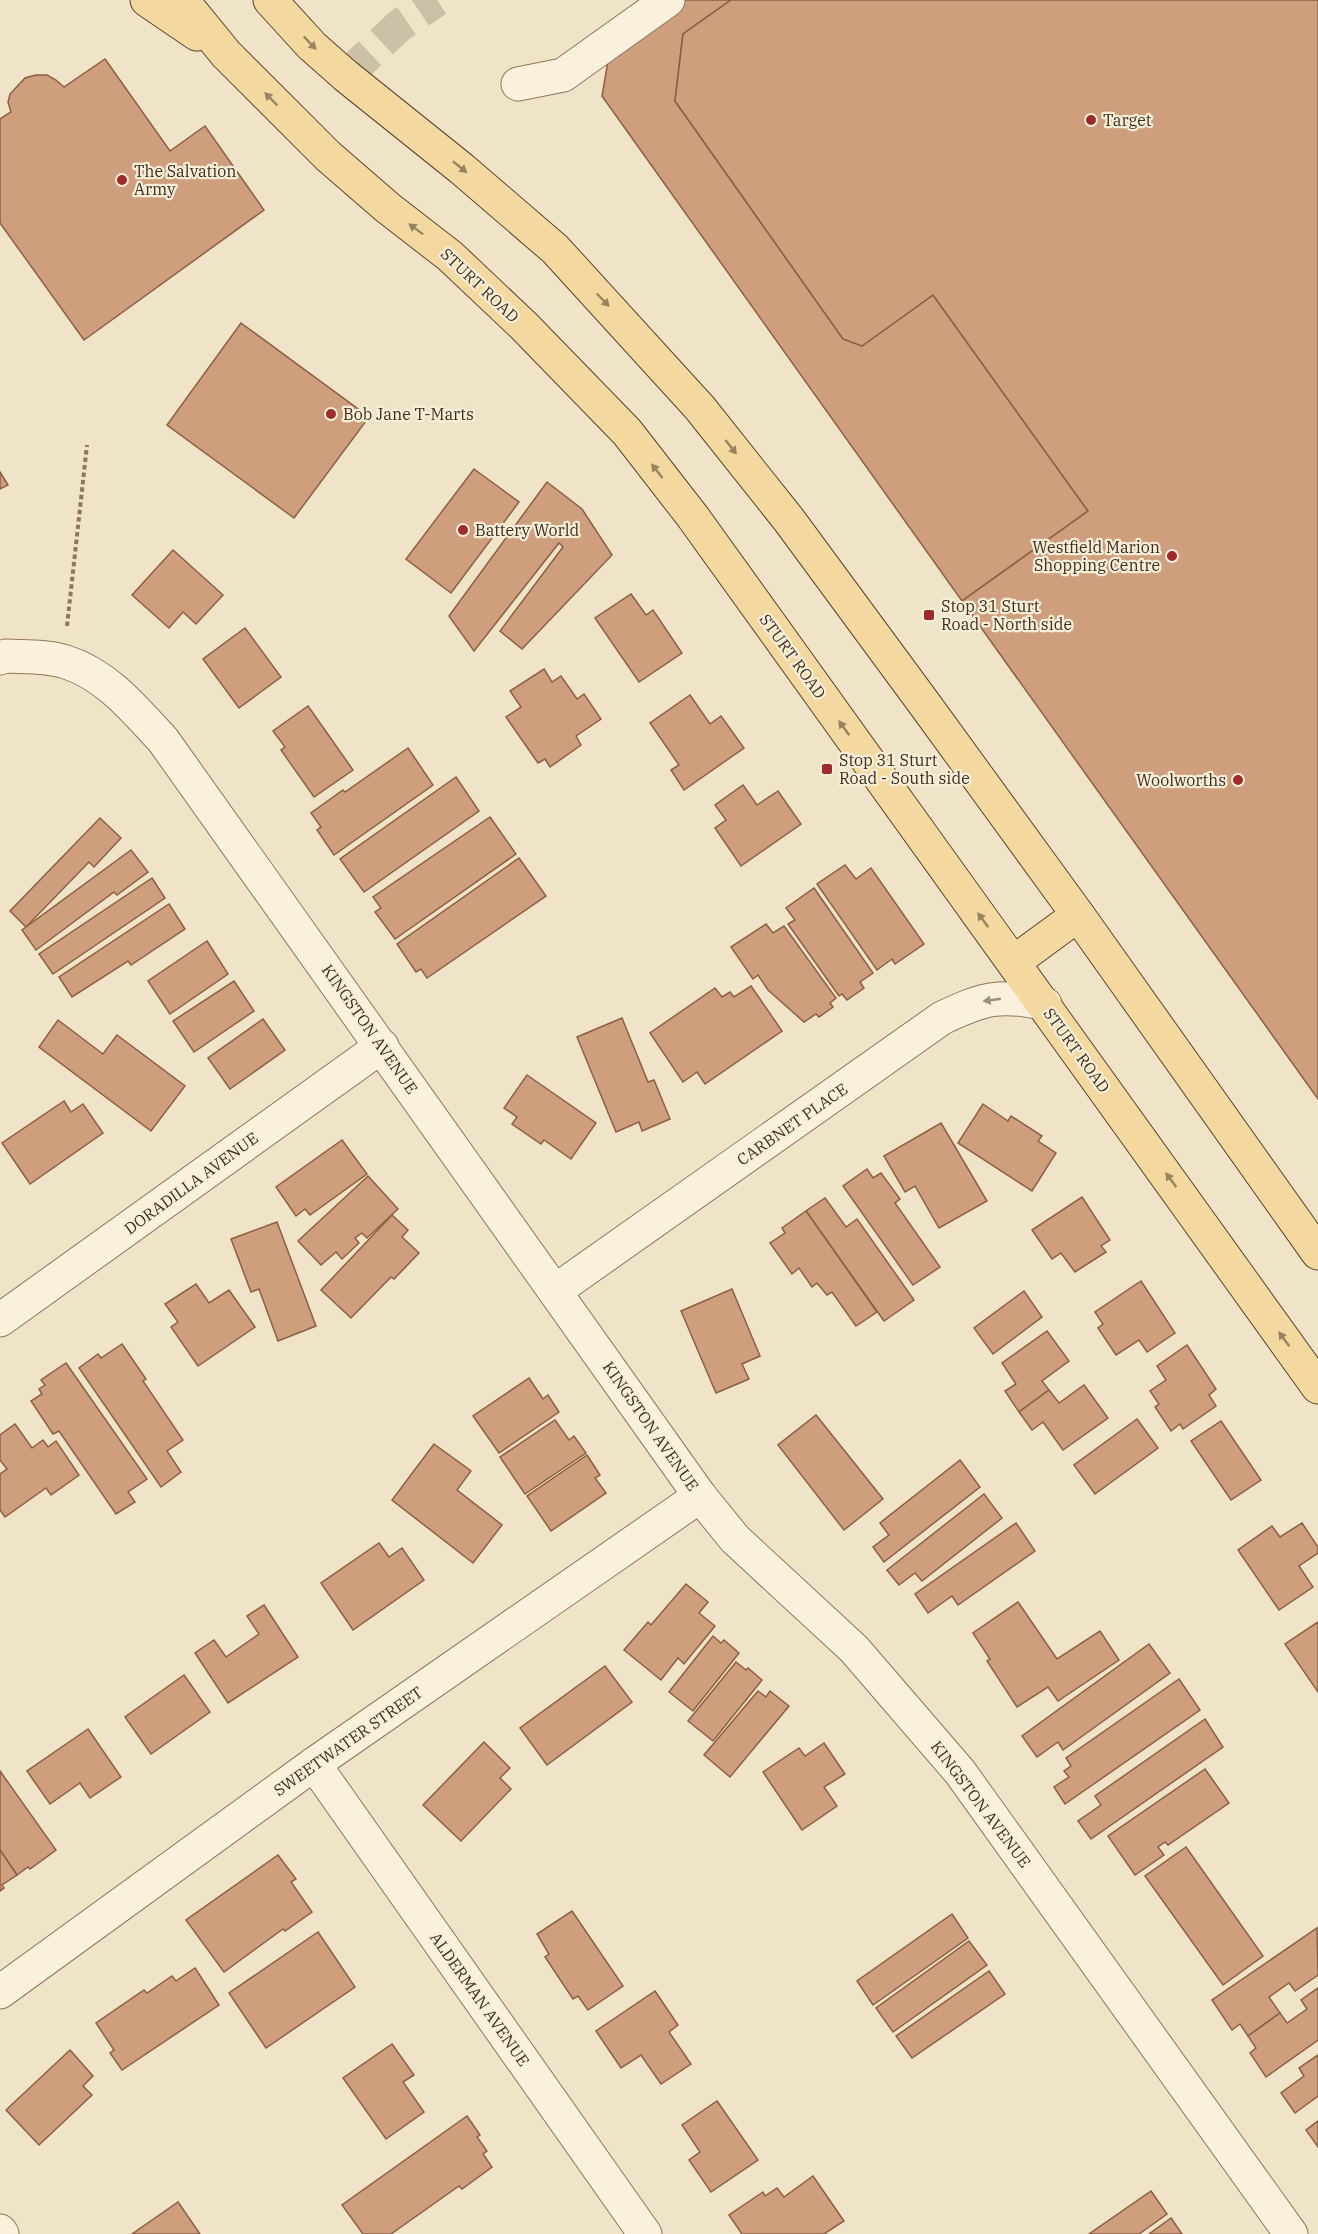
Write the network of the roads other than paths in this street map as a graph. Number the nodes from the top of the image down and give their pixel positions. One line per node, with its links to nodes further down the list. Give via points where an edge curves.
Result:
1 (147, 0): 5 (main road)
2 (182, 0): 5 (main road, STURT ROAD)
3 (270, 0): 8 (main road, one-way to 8, via 312,46 359,88 555,249 700,408 789,520)
4 (668, 0): 6 (street, via 563,75)
5 (226, 54): 9 (main road, STURT ROAD, one-way to 5, via 693,517 627,432 450,256 328,156)
6 (518, 84)
7 (0, 658): 11 (street, KINGSTON AVENUE, via 66,662 114,689 138,712 163,740)
8 (1078, 915): 9 (main road); 12 (main road)
9 (1014, 962): 10 (main road, STURT ROAD)
10 (1045, 1004): 13 (street, CARBNET PLACE, one-way to 13, via 1021,998 995,999 942,1018); 15 (main road, STURT ROAD, one-way to 10)
11 (382, 1046): 13 (street, KINGSTON AVENUE); 14 (street, DORADILLA AVENUE)
12 (1318, 1253)
13 (555, 1291): 16 (street, KINGSTON AVENUE)
14 (0, 1320)
15 (1318, 1386)
16 (700, 1496): 17 (street, SWEETWATER STREET); 20 (street, KINGSTON AVENUE, via 735,1539 854,1649 960,1772)
17 (314, 1764): 18 (street, SWEETWATER STREET); 19 (street, ALDERMAN AVENUE)
18 (0, 1992)
19 (645, 2234)
20 (1291, 2234)

